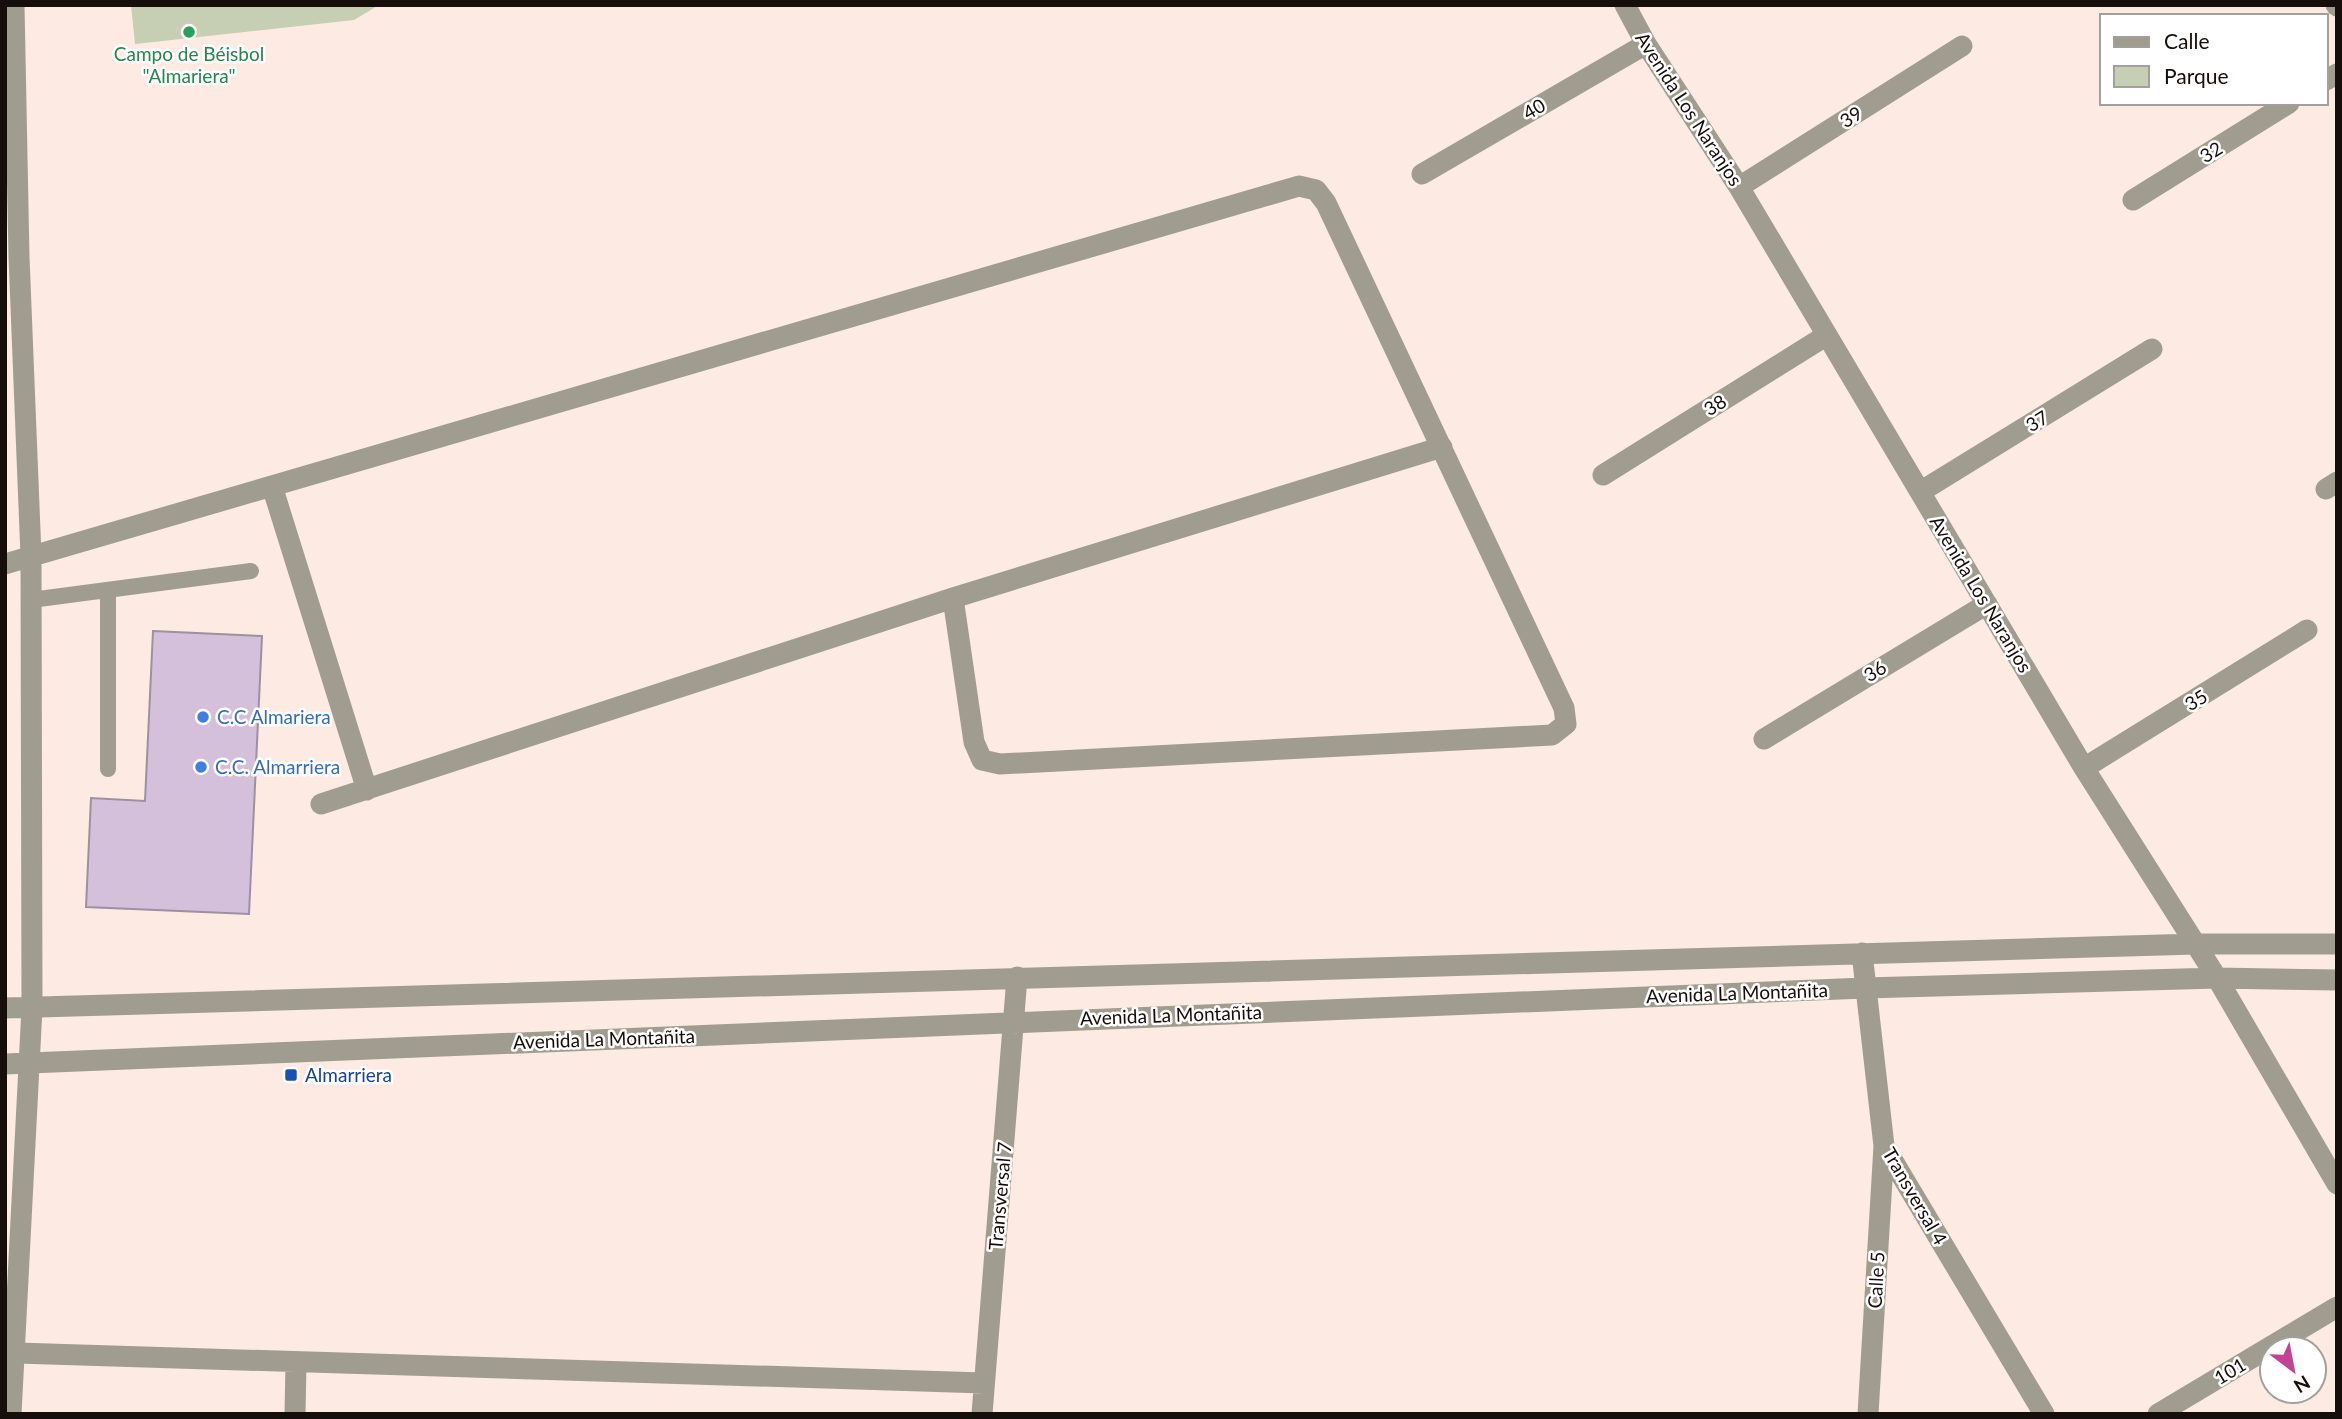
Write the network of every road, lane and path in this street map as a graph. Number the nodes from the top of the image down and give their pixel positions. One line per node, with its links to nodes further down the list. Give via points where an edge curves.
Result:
1 (14, 5): 9 (street)
2 (1625, 5): 3 (street, Avenida Los Naranjos)
3 (1646, 44): 6 (street, 40); 7 (street, Avenida Los Naranjos)
4 (1962, 46): 7 (street, 39)
5 (2286, 105): 8 (street, 32)
6 (1422, 174)
7 (1740, 187): 10 (street, Avenida Los Naranjos)
8 (2133, 200)
9 (12, 257): 16 (street)
10 (1827, 335): 13 (street, 38); 15 (street, Avenida Los Naranjos)
11 (2152, 349): 15 (street, 37)
12 (1442, 447): 14 (street, via 1326,203 1316,190 1299,186); 20 (street); 20 (street, via 1564,708 1566,724 1552,735 1000,764 982,760 974,742)
13 (1604, 475)
14 (272, 486): 16 (street); 27 (street)
15 (1920, 492): 22 (street, Avenida Los Naranjos)
16 (31, 556): 17 (street); 21 (street)
17 (5, 564)
18 (251, 571): 19 (lane)
19 (107, 590): 21 (lane); 26 (lane)
20 (953, 598): 27 (street)
21 (31, 600): 37 (street)
22 (1987, 604): 24 (street, 36); 25 (street, Avenida Los Naranjos)
23 (2307, 630): 25 (street, 35)
24 (1764, 739)
25 (2084, 768): 29 (street, Avenida Los Naranjos)
26 (108, 769)
27 (368, 790): 28 (street)
28 (321, 804)
29 (2196, 944): 30 (street, Avenida La Montañita); 31 (street, Avenida La Montañita); 33 (street, Avenida Los Naranjos)
30 (2337, 944)
31 (1862, 953): 32 (street, Avenida La Montañita); 35 (street, Transversal 4)
32 (1017, 977): 37 (street, Avenida La Montañita); 38 (street, Transversal 7)
33 (2217, 978): 34 (street, Avenida La Montañita); 35 (street, Avenida La Montañita); 42 (street, Avenida Los Naranjos)
34 (2337, 980)
35 (1865, 988): 38 (street, Avenida La Montañita); 41 (street, Transversal 4)
36 (5, 1008): 37 (street, Avenida La Montañita)
37 (32, 1008): 40 (street)
38 (1014, 1021): 40 (street, Avenida La Montañita); 46 (street, Transversal 7)
39 (5, 1063): 40 (street, Avenida La Montañita)
40 (29, 1063): 44 (street)
41 (1884, 1146): 50 (street, Calle 5); 51 (street, Transversal 4)
42 (2337, 1184)
43 (2337, 1307): 52 (street, 101)
44 (17, 1353): 45 (street); 47 (street)
45 (296, 1363): 46 (street); 48 (street)
46 (984, 1384): 49 (street, Transversal 7)
47 (11, 1414)
48 (295, 1414)
49 (982, 1414)
50 (1868, 1414)
51 (2044, 1414)
52 (2158, 1414)

